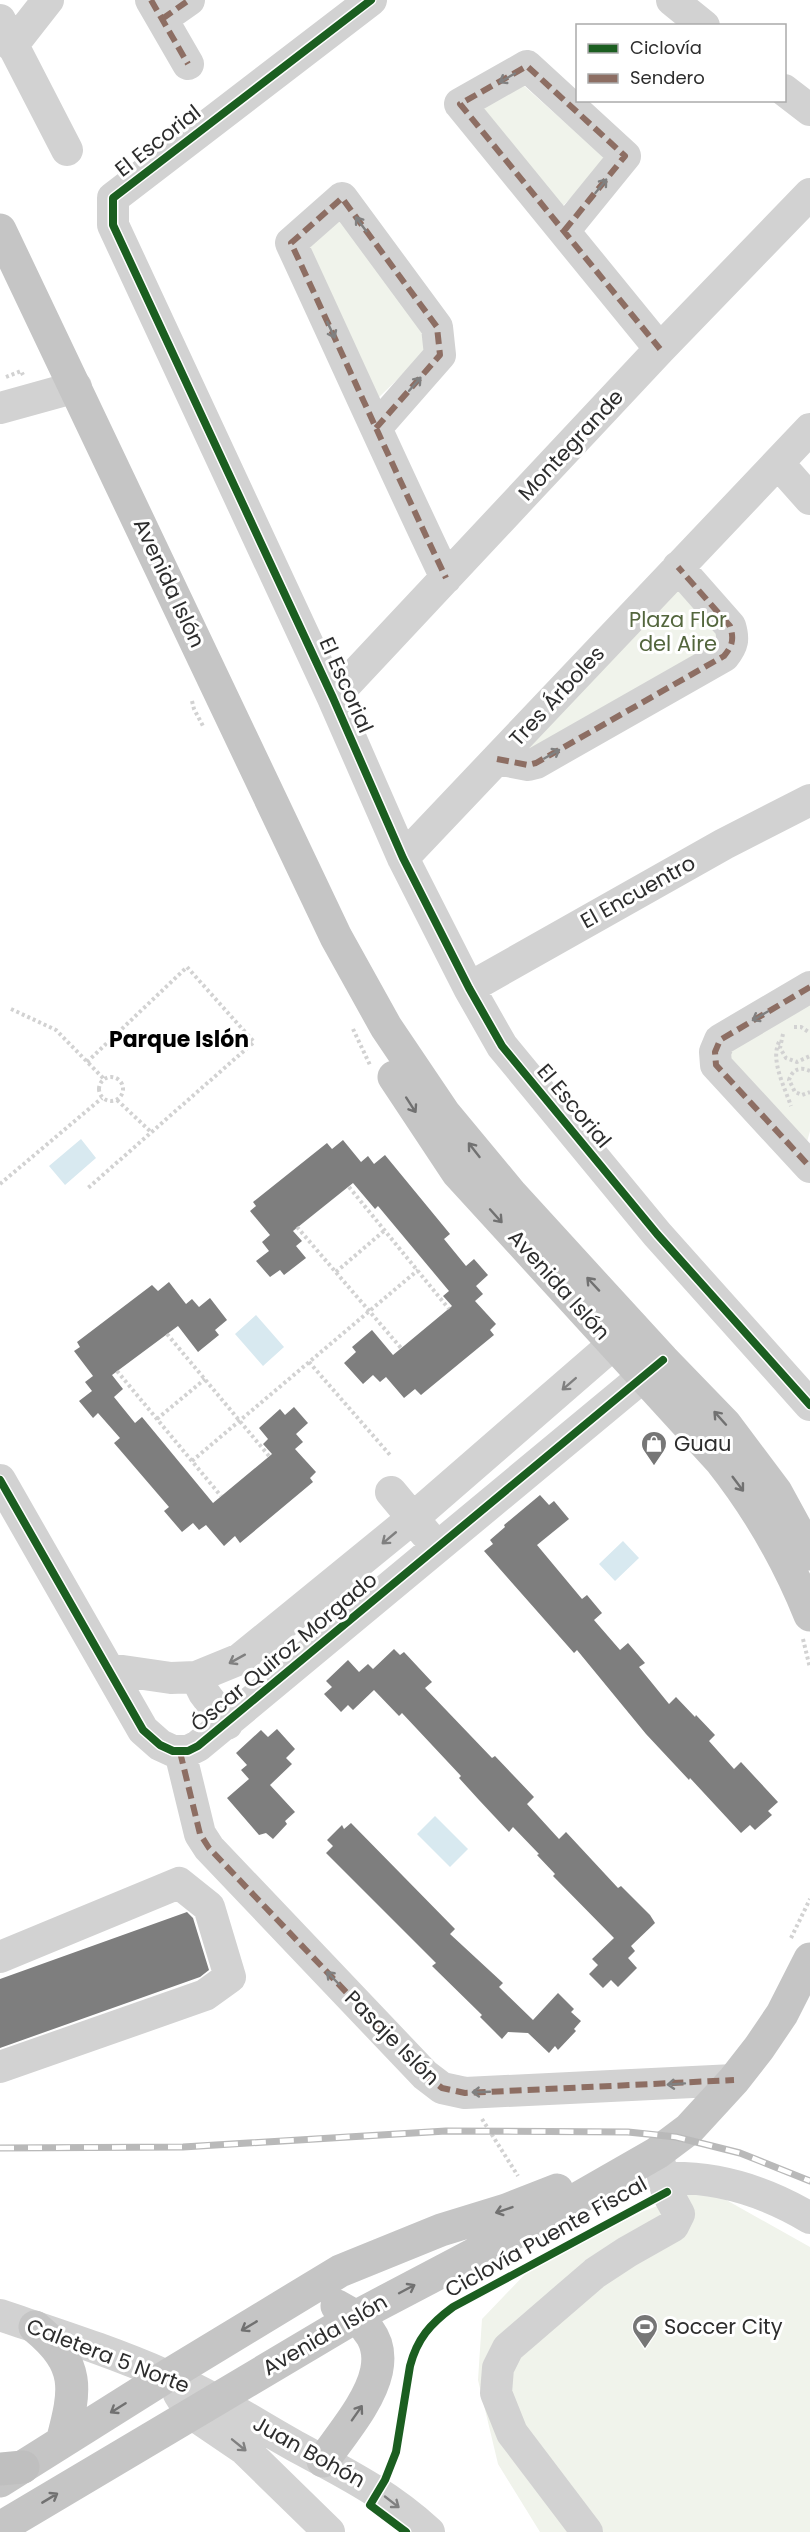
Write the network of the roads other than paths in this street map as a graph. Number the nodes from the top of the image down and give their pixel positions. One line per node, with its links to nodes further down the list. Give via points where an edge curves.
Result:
1 (48, 0): 7 (street)
2 (189, 0): 5 (street)
3 (371, 0): 24 (street, El Escorial, via 113,198 112,225)
4 (672, 0): 6 (street)
5 (157, 10): 8 (street)
6 (702, 24)
7 (6, 33): 11 (street)
8 (188, 64)
9 (786, 92): 10 (street)
10 (810, 110)
11 (67, 150)
12 (810, 194): 15 (street, Montegrande)
13 (0, 230): 16 (main road, Avenida Islón)
14 (564, 231): 14 (street, one-way to 14, via 625,156 527,66 460,104); 15 (street)
15 (660, 349): 23 (street, Montegrande)
16 (76, 387): 17 (street); 31 (main road, Avenida Islón, via 336,938 386,1027 444,1113)
17 (0, 408)
18 (376, 428): 18 (street, one-way to 18, via 440,354 437,327 342,198 291,243); 23 (street)
19 (810, 429): 20 (street, Tres Árboles)
20 (778, 463): 21 (street); 22 (street, Tres Árboles)
21 (810, 499)
22 (678, 567): 25 (street, Tres Árboles); 25 (street, one-way to 22, via 536,763 724,656 733,639 730,626)
23 (446, 578): 24 (street, Montegrande)
24 (333, 698): 27 (street, El Escorial)
25 (497, 759): 27 (street, Tres Árboles)
26 (810, 800): 29 (street, El Encuentro)
27 (403, 858): 29 (street, El Escorial)
28 (810, 987): 30 (street, one-way to 30, via 720,1040 715,1052 716,1065)
29 (469, 988): 33 (street, El Escorial, via 502,1046 528,1078 657,1234)
30 (810, 1167)
31 (623, 1336): 32 (main road, Avenida Islón); 36 (street, Óscar Quiroz Morgado, one-way to 36)
32 (653, 1369): 37 (street, Óscar Quiroz Morgado); 38 (main road, Avenida Islón, one-way to 32, via 776,1492 697,1392); 39 (main road, Avenida Islón, one-way to 39, via 742,1488 781,1550)
33 (810, 1406)
34 (0, 1480): 40 (street, Óscar Quiroz Morgado)
35 (391, 1492): 36 (street)
36 (413, 1518): 37 (street); 41 (street, Óscar Quiroz Morgado, one-way to 41, via 240,1659)
37 (436, 1546): 42 (street, Óscar Quiroz Morgado)
38 (810, 1554)
39 (810, 1615)
40 (109, 1669): 41 (street, Óscar Quiroz Morgado, via 171,1678); 43 (street, Óscar Quiroz Morgado, via 143,1730 160,1745)
41 (196, 1677): 42 (street, Óscar Quiroz Morgado)
42 (226, 1724): 43 (street, Óscar Quiroz Morgado, via 198,1746)
43 (180, 1752): 47 (street, Pasaje Islón, one-way to 43, via 465,2093 442,2088 425,2075 209,1848 200,1834)
44 (0, 1956): 46 (street, via 179,1883 209,1907 230,1977 205,1995)
45 (810, 1959): 47 (main road, Avenida Islón, via 782,2014)
46 (0, 2067)
47 (734, 2080): 48 (main road, Avenida Islón)
48 (661, 2165): 49 (street, via 742,2187); 50 (main road, Avenida Islón, one-way to 50, via 533,2199 441,2230 340,2271); 52 (main road, Avenida Islón, one-way to 48, via 547,2216); 62 (street, via 667,2192 679,2214 673,2226 580,2285 508,2348 498,2368 496,2393 512,2433)
49 (810, 2218)
50 (299, 2295): 52 (main road, via 333,2304); 54 (main road, Avenida Islón, one-way to 54)
51 (0, 2315): 53 (street, Caletera 5 Norte)
52 (355, 2317): 55 (main road, Avenida Islón); 57 (main road, one-way to 52, via 367,2399 376,2379 376,2345 368,2329)
53 (35, 2327): 54 (street, Caletera 5 Norte); 56 (main road, via 63,2355 72,2380 72,2406)
54 (167, 2376): 55 (street, Caletera 5 Norte); 56 (main road, Avenida Islón, one-way to 56)
55 (203, 2406): 57 (street, Juan Bohón); 59 (main road, Avenida Islón, one-way to 55); 60 (street, one-way to 60)
56 (62, 2442): 58 (main road, Avenida Islón)
57 (323, 2461): 60 (street, via 314,2494); 61 (street, Juan Bohón, one-way to 61, via 378,2492)
58 (8, 2472)
59 (6, 2528)
60 (326, 2528)
61 (429, 2532)
62 (587, 2532)

